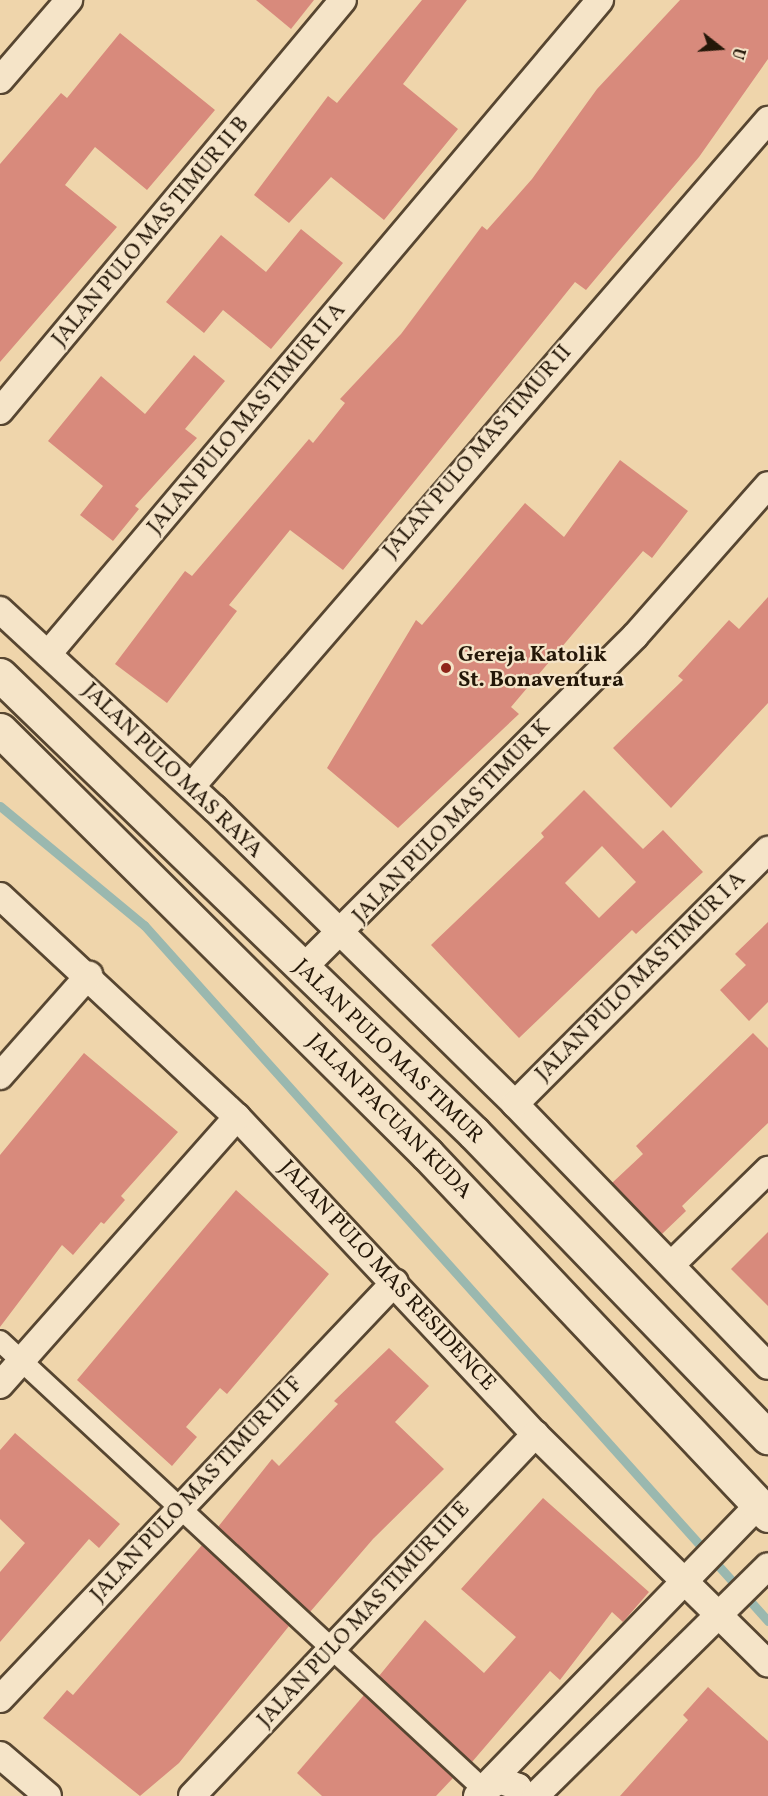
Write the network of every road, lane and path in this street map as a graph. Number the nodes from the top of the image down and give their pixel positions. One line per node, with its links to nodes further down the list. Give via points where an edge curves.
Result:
1 (69, 0): 4 (street)
2 (343, 0): 6 (street, JALAN PULO MAS TIMUR II B)
3 (600, 0): 9 (street, JALAN PULO MAS TIMUR II A)
4 (0, 80)
5 (768, 120): 12 (street, JALAN PULO MAS TIMUR II)
6 (0, 411)
7 (768, 486): 17 (street, JALAN PULO MAS TIMUR K, via 635,636)
8 (0, 610): 9 (street, JALAN PULO MAS RAYA)
9 (48, 654): 12 (street, JALAN PULO MAS RAYA)
10 (0, 675): 13 (street, JALAN PULO MAS TIMUR)
11 (0, 730): 15 (street, JALAN PACUAN KUDA)
12 (192, 786): 17 (street, JALAN PULO MAS RAYA)
13 (173, 844): 15 (street); 18 (street, JALAN PULO MAS TIMUR)
14 (768, 850): 21 (street, JALAN PULO MAS TIMUR I A)
15 (144, 873): 33 (street, JALAN PACUAN KUDA, via 427,1154)
16 (0, 896): 19 (street, JALAN PULO MAS RESIDENCE)
17 (341, 935): 18 (street, JALAN PULO MAS TIMUR K); 21 (street)
18 (302, 969): 31 (street, JALAN PULO MAS TIMUR, via 474,1134)
19 (89, 975): 20 (street); 22 (street, JALAN PULO MAS RESIDENCE)
20 (0, 1076)
21 (515, 1104): 24 (street)
22 (237, 1117): 25 (street, JALAN PULO MAS RESIDENCE); 27 (street)
23 (768, 1170): 24 (street)
24 (672, 1265): 28 (street)
25 (395, 1282): 30 (street, JALAN PULO MAS RESIDENCE); 32 (street, JALAN PULO MAS TIMUR III F)
26 (0, 1341): 27 (street)
27 (21, 1362): 29 (street); 32 (street)
28 (768, 1366)
29 (0, 1385)
30 (535, 1434): 35 (street, JALAN PULO MAS RESIDENCE); 37 (street, JALAN PULO MAS TIMUR III E)
31 (768, 1437)
32 (180, 1507): 37 (street); 39 (street, JALAN PULO MAS TIMUR III F)
33 (756, 1514): 35 (street)
34 (768, 1566): 36 (street)
35 (688, 1573): 36 (street, JALAN PULO MAS RESIDENCE); 41 (street)
36 (722, 1607): 38 (street, JALAN PULO MAS RESIDENCE); 45 (street)
37 (331, 1650): 41 (street); 43 (street, JALAN PULO MAS TIMUR III E)
38 (768, 1664)
39 (0, 1699)
40 (0, 1755): 42 (street)
41 (483, 1789): 44 (street, via 509,1781)
42 (48, 1796)
43 (192, 1796)
44 (524, 1796)
45 (535, 1796)

